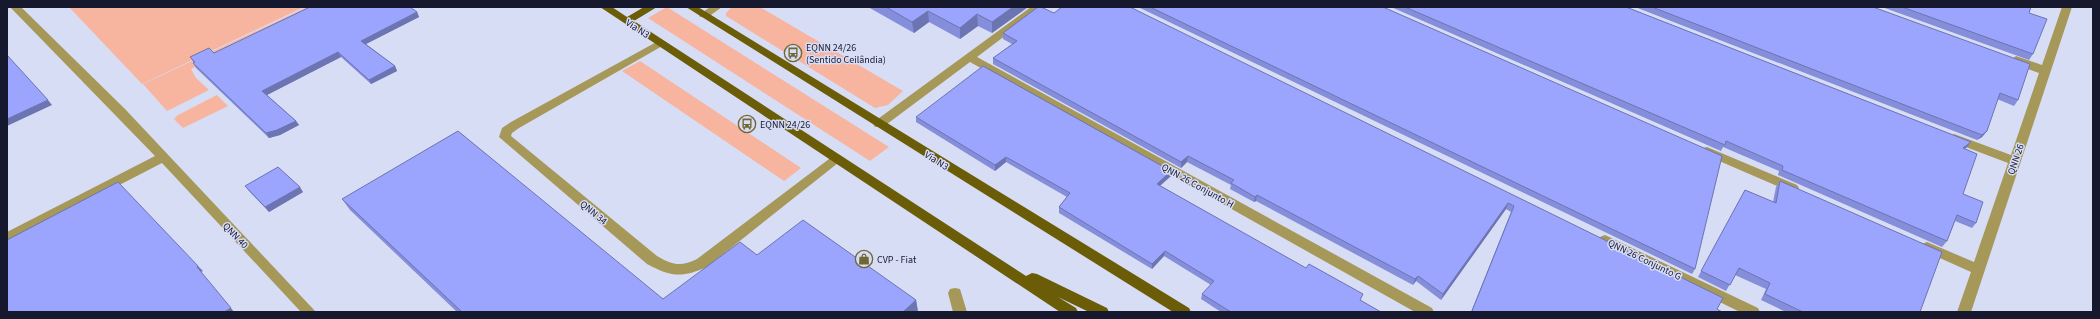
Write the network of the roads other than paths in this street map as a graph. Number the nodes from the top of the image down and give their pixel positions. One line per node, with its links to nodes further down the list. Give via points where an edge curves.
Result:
1 (15, 7): 17 (street, QNN 40, via 121,112)
2 (605, 7): 9 (main road, Via N3)
3 (652, 7): 9 (main road)
4 (691, 7): 8 (main road, Via N3)
5 (717, 7): 8 (street)
6 (1038, 7): 11 (street)
7 (2066, 7): 13 (street, QNN 26)
8 (704, 15): 14 (main road, Via N3)
9 (627, 21): 10 (main road, Via N3)
10 (660, 43): 18 (main road, Via N3); 18 (street, QNN 34, via 515,125 506,131 505,138 652,260 669,270 689,270 702,263)
11 (969, 57): 14 (street); 32 (street, QNN 26 Conjunto H)
12 (2009, 58): 13 (street)
13 (2046, 71): 19 (street, QNN 26)
14 (879, 124): 31 (main road, Via N3)
15 (1940, 132): 19 (street)
16 (1700, 147): 20 (street)
17 (162, 158): 22 (street); 27 (street, QNN 40)
18 (837, 159): 24 (main road, Via N3)
19 (2014, 161): 25 (street, QNN 26)
20 (1802, 192)
21 (1595, 235): 33 (street, QNN 26 Conjunto G)
22 (7, 238)
23 (1919, 243): 25 (street)
24 (991, 259): 29 (main road, Via N3); 30 (main road)
25 (1978, 269): 34 (street, QNN 26)
26 (956, 293): 28 (street)
27 (309, 312)
28 (960, 312)
29 (1072, 312)
30 (1102, 312)
31 (1184, 312)
32 (1427, 312)
33 (1753, 312)
34 (1964, 312)

